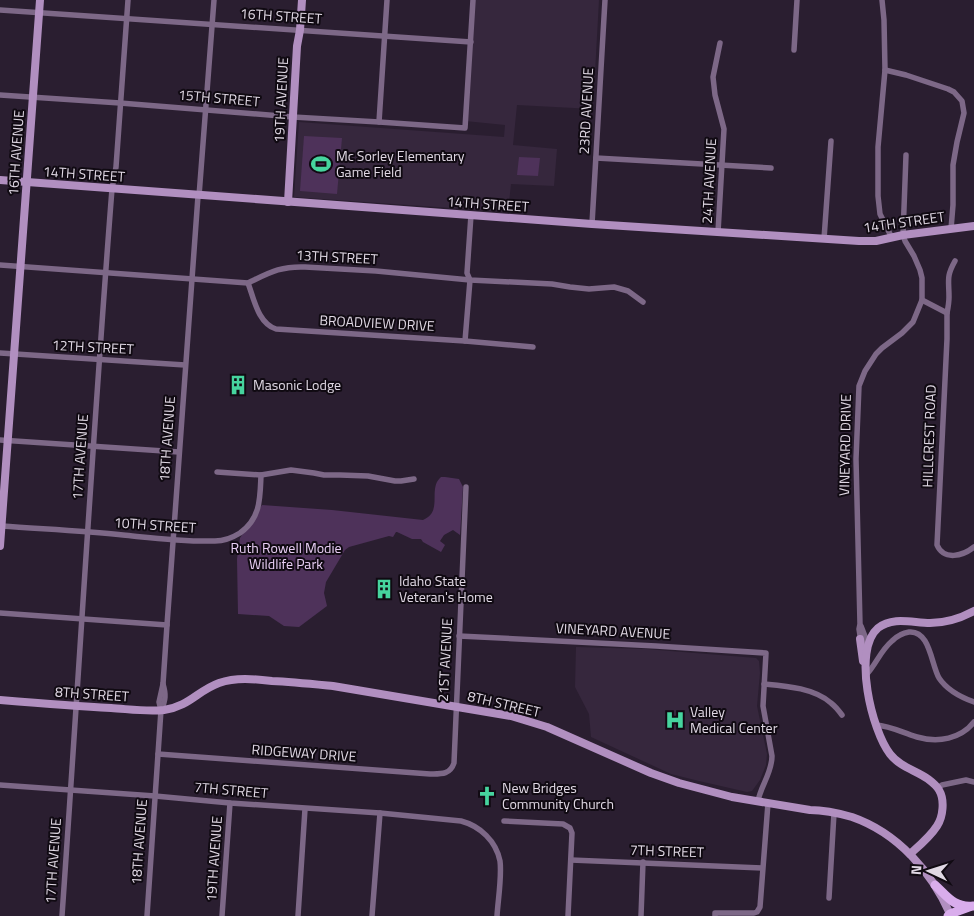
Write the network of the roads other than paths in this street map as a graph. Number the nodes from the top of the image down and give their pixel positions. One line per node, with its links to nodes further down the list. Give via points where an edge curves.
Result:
1 (40, 0): 11 (street, 16TH AVENUE)
2 (128, 0): 12 (street, 17TH AVENUE)
3 (214, 0): 13 (street, 18TH AVENUE)
4 (302, 0): 14 (street, 19TH AVENUE)
5 (388, 0): 15 (street)
6 (473, 0): 16 (street)
7 (605, 0): 28 (street, 23RD AVENUE)
8 (797, 0): 18 (street)
9 (882, 0): 19 (street)
10 (0, 10): 11 (street, 16TH STREET)
11 (39, 13): 12 (street, 16TH STREET); 21 (street, 16TH AVENUE)
12 (127, 18): 13 (street, 16TH STREET); 22 (street, 17TH AVENUE)
13 (212, 24): 14 (street, 16TH STREET); 23 (street, 18TH AVENUE)
14 (300, 30): 15 (street, 16TH STREET); 24 (street, 19TH AVENUE)
15 (384, 36): 16 (street, 16TH STREET); 25 (street)
16 (471, 42): 25 (street, 15TH STREET, via 465,128)
17 (720, 43): 29 (street, 24TH AVENUE, via 713,77 724,129)
18 (794, 50)
19 (885, 70): 39 (street, via 948,89 962,101 964,117 953,165); 42 (street, via 878,147 878,196 880,214)
20 (0, 95): 21 (street, 15TH STREET)
21 (33, 98): 22 (street, 15TH STREET); 32 (street, 16TH AVENUE)
22 (120, 103): 23 (street, 15TH STREET); 33 (street, 17TH AVENUE)
23 (206, 110): 24 (street, 15TH STREET); 34 (street, 18TH AVENUE)
24 (293, 117): 25 (street, 15TH STREET); 35 (street, 19TH AVENUE)
25 (379, 122)
26 (831, 141): 43 (street)
27 (906, 155): 41 (street)
28 (596, 158): 29 (street); 37 (street, 23RD AVENUE)
29 (722, 165): 30 (street); 40 (street, 24TH AVENUE)
30 (771, 168)
31 (0, 180): 32 (street, 14TH STREET)
32 (27, 182): 33 (street, 14TH STREET); 46 (street, 16TH AVENUE)
33 (112, 188): 34 (street, 14TH STREET); 47 (street, 17TH AVENUE)
34 (198, 196): 35 (street, 14TH STREET); 48 (street, 18TH AVENUE)
35 (288, 202): 36 (street, 14TH STREET)
36 (471, 215): 37 (street, 14TH STREET); 49 (street, via 467,273)
37 (592, 224): 40 (street, 14TH STREET)
38 (974, 226): 39 (street, 14TH STREET)
39 (950, 229): 41 (street, 14TH STREET)
40 (718, 232): 43 (street, 14TH STREET)
41 (903, 235): 42 (street, 14TH STREET); 51 (street, VINEYARD DRIVE, via 920,270)
42 (892, 238): 43 (street, 14TH STREET, via 876,241)
43 (824, 239)
44 (955, 261): 53 (street, via 948,274)
45 (0, 265): 46 (street)
46 (20, 266): 47 (street); 57 (street, 16TH AVENUE)
47 (105, 273): 48 (street); 58 (street, 17TH AVENUE)
48 (192, 279): 50 (street); 59 (street, 18TH AVENUE)
49 (470, 280): 50 (street, 13TH STREET, via 293,266 274,270); 52 (street, 13TH STREET, via 589,289 614,287 628,291); 54 (street)
50 (248, 283): 54 (street, BROADVIEW DRIVE, via 262,318 276,329)
51 (922, 300): 53 (street); 75 (street, VINEYARD DRIVE, via 913,322 876,354 859,386 856,459)
52 (643, 302)
53 (947, 313): 71 (street, HILLCREST ROAD, via 937,545 940,551 949,555)
54 (465, 341): 55 (street, BROADVIEW DRIVE)
55 (532, 347)
56 (0, 353): 57 (street, 12TH STREET)
57 (14, 355): 58 (street, 12TH STREET); 60 (street, 16TH AVENUE)
58 (99, 359): 59 (street, 12TH STREET); 61 (street, 17TH AVENUE)
59 (185, 365): 62 (street, 18TH AVENUE)
60 (4, 440): 61 (street); 67 (street, 16TH AVENUE)
61 (94, 445): 62 (street); 68 (street, 17TH AVENUE)
62 (179, 452): 69 (street, 18TH AVENUE)
63 (217, 472): 64 (street)
64 (261, 475): 65 (street, via 292,470 395,481); 69 (street, 10TH STREET, via 259,507 252,521 240,532 214,541)
65 (414, 478)
66 (466, 487): 77 (street, 21ST AVENUE)
67 (2, 526): 68 (street, 10TH STREET); 70 (street, 16TH AVENUE)
68 (87, 532): 69 (street, 10TH STREET); 74 (street, 17TH AVENUE)
69 (173, 540): 76 (street, 18TH AVENUE)
70 (0, 546)
71 (974, 546)
72 (974, 611): 79 (street, via 939,622 889,622 879,627)
73 (0, 613): 74 (street)
74 (82, 619): 76 (street); 84 (street, 17TH AVENUE)
75 (860, 624): 78 (street, VINEYARD DRIVE); 79 (street, VINEYARD DRIVE)
76 (167, 625): 86 (street, 18TH AVENUE, via 163,684 166,701)
77 (459, 636): 81 (street, VINEYARD AVENUE, via 766,653); 85 (street, 21ST AVENUE)
78 (860, 639): 79 (street, via 862,643); 80 (street)
79 (869, 643): 80 (street)
80 (866, 675): 83 (street, via 891,641 904,633 915,632 925,642 940,679 953,692); 89 (street)
81 (764, 684): 87 (street, via 813,692 831,703); 97 (street, via 764,716 772,761)
82 (0, 700): 84 (street, 8TH STREET)
83 (974, 702)
84 (76, 706): 86 (street, 8TH STREET); 95 (street, 17TH AVENUE)
85 (456, 706): 86 (street, 8TH STREET, via 333,686 243,679 216,684 183,705); 91 (street, 21ST AVENUE, via 454,763); 97 (street, 8TH STREET, via 528,720 678,783)
86 (161, 710): 90 (street, 18TH AVENUE)
87 (842, 715)
88 (974, 722): 89 (street, via 961,734 936,739)
89 (876, 725): 94 (street, via 885,747 897,761)
90 (158, 754): 91 (street, RIDGEWAY DRIVE, via 430,774); 96 (street, 18TH AVENUE)
91 (448, 772)
92 (974, 782): 94 (street, via 966,780)
93 (0, 784): 95 (street, 7TH STREET)
94 (938, 788): 104 (street, via 942,800 939,822)
95 (71, 789): 96 (street, 7TH STREET); 112 (street, 17TH AVENUE)
96 (155, 796): 98 (street, 7TH STREET); 113 (street, 18TH AVENUE)
97 (758, 801): 99 (street, 8TH STREET)
98 (230, 803): 100 (street, 7TH STREET); 114 (street, 19TH AVENUE)
99 (768, 803): 101 (street, 8TH STREET); 107 (street)
100 (305, 808): 102 (street, 7TH STREET); 115 (street)
101 (834, 813): 104 (street, 8TH STREET, via 870,825); 109 (street)
102 (380, 814): 116 (street); 117 (street, 7TH STREET, via 461,821 483,832 498,854)
103 (504, 821): 105 (street, via 563,824 570,828)
104 (910, 854): 108 (street, 8TH STREET)
105 (571, 860): 106 (street, 7TH STREET); 118 (street)
106 (644, 862): 107 (street, 7TH STREET); 119 (street)
107 (762, 868): 120 (street, via 757,912 716,913)
108 (934, 885): 110 (main road, via 955,904); 111 (street, 8TH STREET)
109 (829, 898)
110 (973, 906): 111 (main road)
111 (950, 915)
112 (62, 916)
113 (147, 916)
114 (222, 916)
115 (298, 916)
116 (372, 916)
117 (497, 916)
118 (568, 916)
119 (641, 916)
120 (715, 916)

